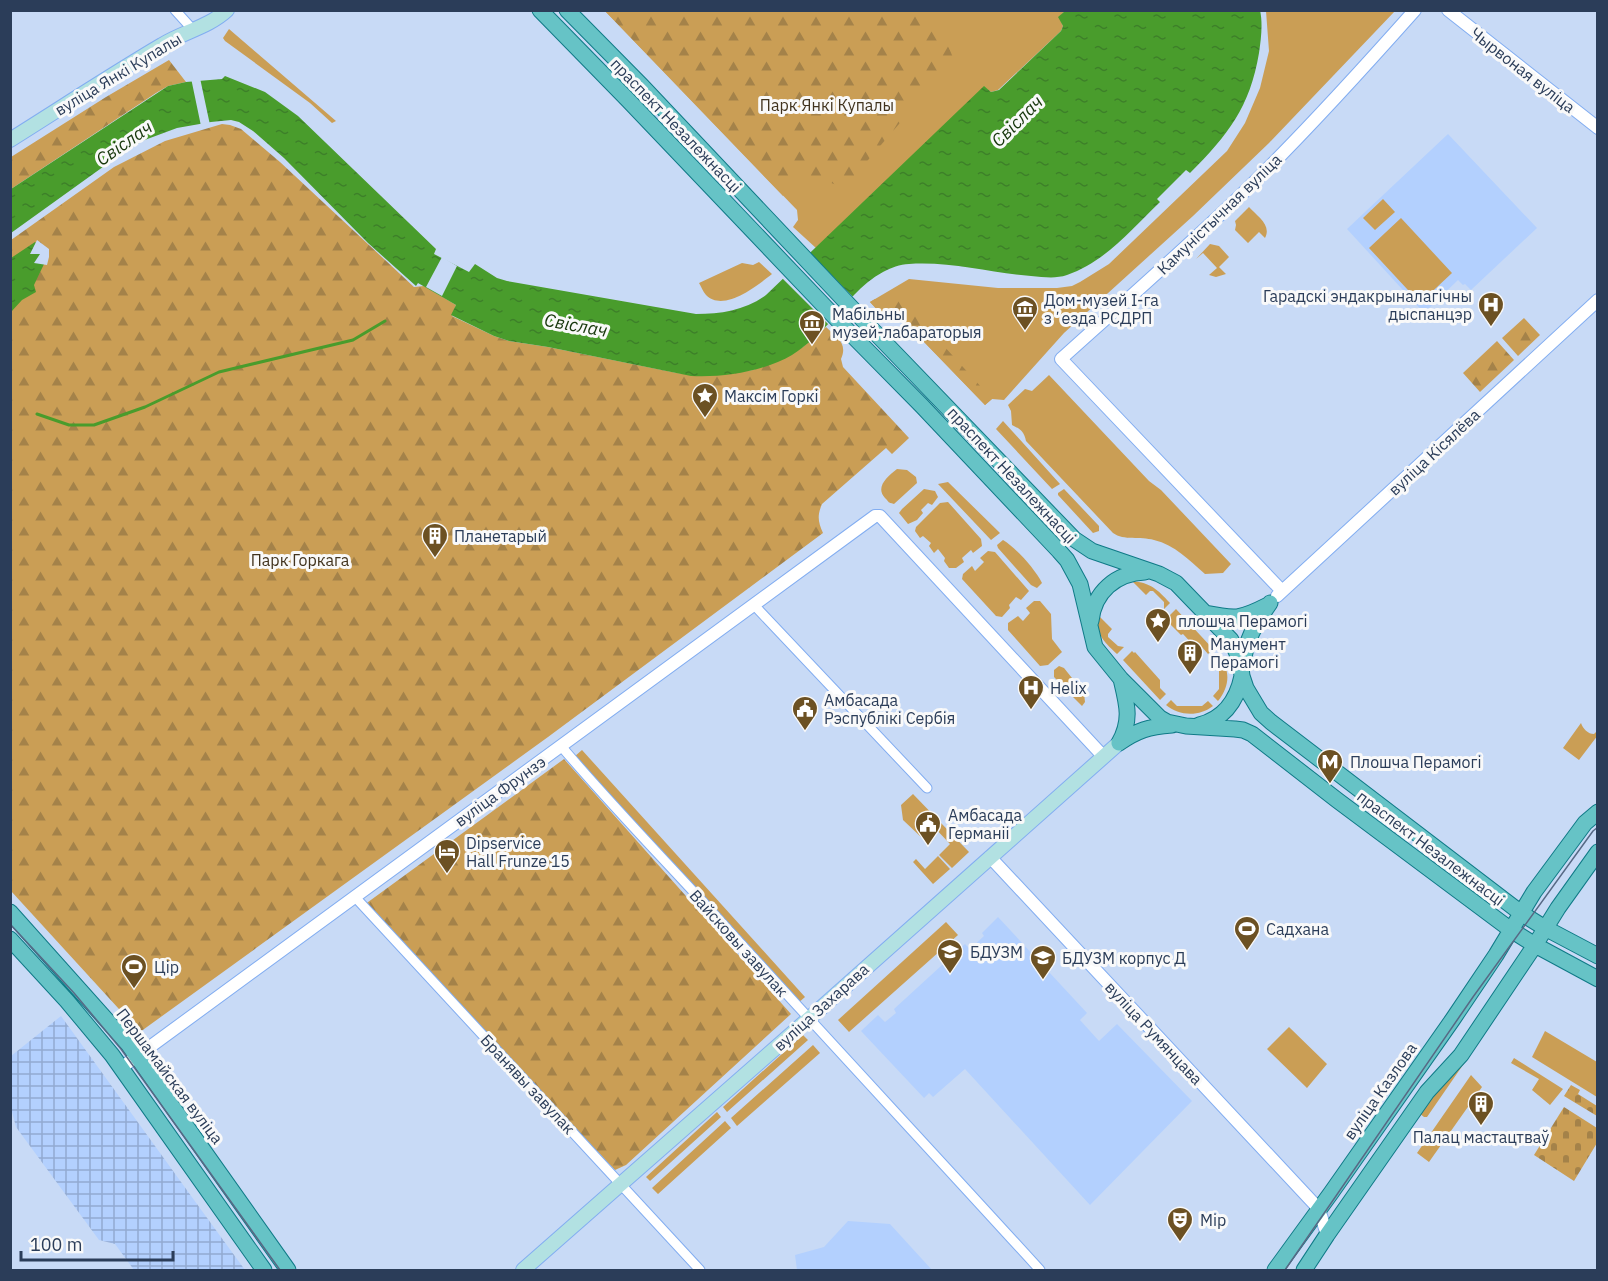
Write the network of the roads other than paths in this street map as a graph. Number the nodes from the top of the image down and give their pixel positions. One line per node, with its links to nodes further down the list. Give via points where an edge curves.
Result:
1 (175, 10): 7 (street)
2 (227, 10): 7 (main road, вуліца Янкі Купалы)
3 (540, 10): 16 (main road, праспект Незалежнасці, via 1067,560 1080,584)
4 (567, 10): 11 (main road, праспект Незалежнасці, via 1074,539 1092,552)
5 (1415, 10): 12 (street, Камуністычная вуліца, via 1243,194 1062,359)
6 (1448, 10): 8 (street, Чырвоная вуліца)
7 (194, 31): 9 (main road, вуліца Янкі Купалы, via 165,43)
8 (1598, 128)
9 (10, 140)
10 (1598, 300): 12 (street, вуліца Кісялёва)
11 (1152, 573): 15 (main road, праспект Незалежнасці, via 1176,583); 16 (main road, via 1127,574 1105,588 1095,602)
12 (1282, 591): 13 (street, вуліца Кісялёва)
13 (1270, 603): 15 (main road, via 1234,618); 17 (main road, via 1248,640)
14 (754, 604): 22 (street, вуліца Фрунзэ); 23 (street, вуліца Фрунзэ, via 870,519 880,516); 24 (street)
15 (1204, 613): 17 (main road, праспект Незалежнасці, via 1231,640)
16 (1091, 627): 18 (main road, праспект Незалежнасці, via 1095,647)
17 (1242, 672): 20 (main road, via 1238,692 1227,710 1210,722); 30 (main road, праспект Незалежнасці, via 1252,699 1271,722)
18 (1121, 679): 19 (main road, праспект Незалежнасці, via 1160,718); 21 (main road, via 1128,716)
19 (1177, 725): 20 (main road, праспект Незалежнасці); 21 (main road, via 1148,728)
20 (1193, 726): 32 (main road, праспект Незалежнасці, via 1252,734)
21 (1119, 742): 23 (main road, вуліца Захарава)
22 (561, 746): 28 (street, вуліца Фрунзэ); 37 (street, Вайсковы завулак)
23 (1103, 756): 27 (main road, вуліца Захарава)
24 (927, 788)
25 (1598, 812): 30 (main road, вуліца Казлова, via 1585,823)
26 (1598, 852): 31 (main road)
27 (990, 857): 37 (main road, вуліца Захарава); 41 (street, вуліца Румянцава)
28 (355, 897): 38 (street, вуліца Фрунзэ); 40 (street, Бранявы завулак)
29 (10, 912): 38 (main road, Першамайская вуліца)
30 (1521, 913): 31 (main road, праспект Незалежнасці); 32 (main road, вуліца Казлова)
31 (1545, 928): 34 (main road); 35 (main road, праспект Незалежнасці)
32 (1511, 930): 34 (main road, праспект Незалежнасці); 41 (main road, вуліца Казлова)
33 (10, 939): 39 (main road, Першамайская вуліца)
34 (1535, 945): 36 (main road, праспект Незалежнасці); 42 (main road, via 1461,1054 1426,1092)
35 (1598, 956)
36 (1598, 979)
37 (809, 1018): 40 (main road, вуліца Захарава); 47 (street, Вайсковы завулак)
38 (137, 1057): 39 (street, вуліца Фрунзэ); 44 (main road, Першамайская вуліца)
39 (121, 1068): 43 (main road, Першамайская вуліца)
40 (621, 1184): 45 (main road, вуліца Захарава); 46 (street, Бранявы завулак)
41 (1319, 1209): 42 (street); 48 (main road, вуліца Казлова)
42 (1327, 1235): 49 (main road)
43 (264, 1270)
44 (288, 1270)
45 (523, 1270)
46 (700, 1270)
47 (1040, 1270)
48 (1275, 1270)
49 (1304, 1270)

